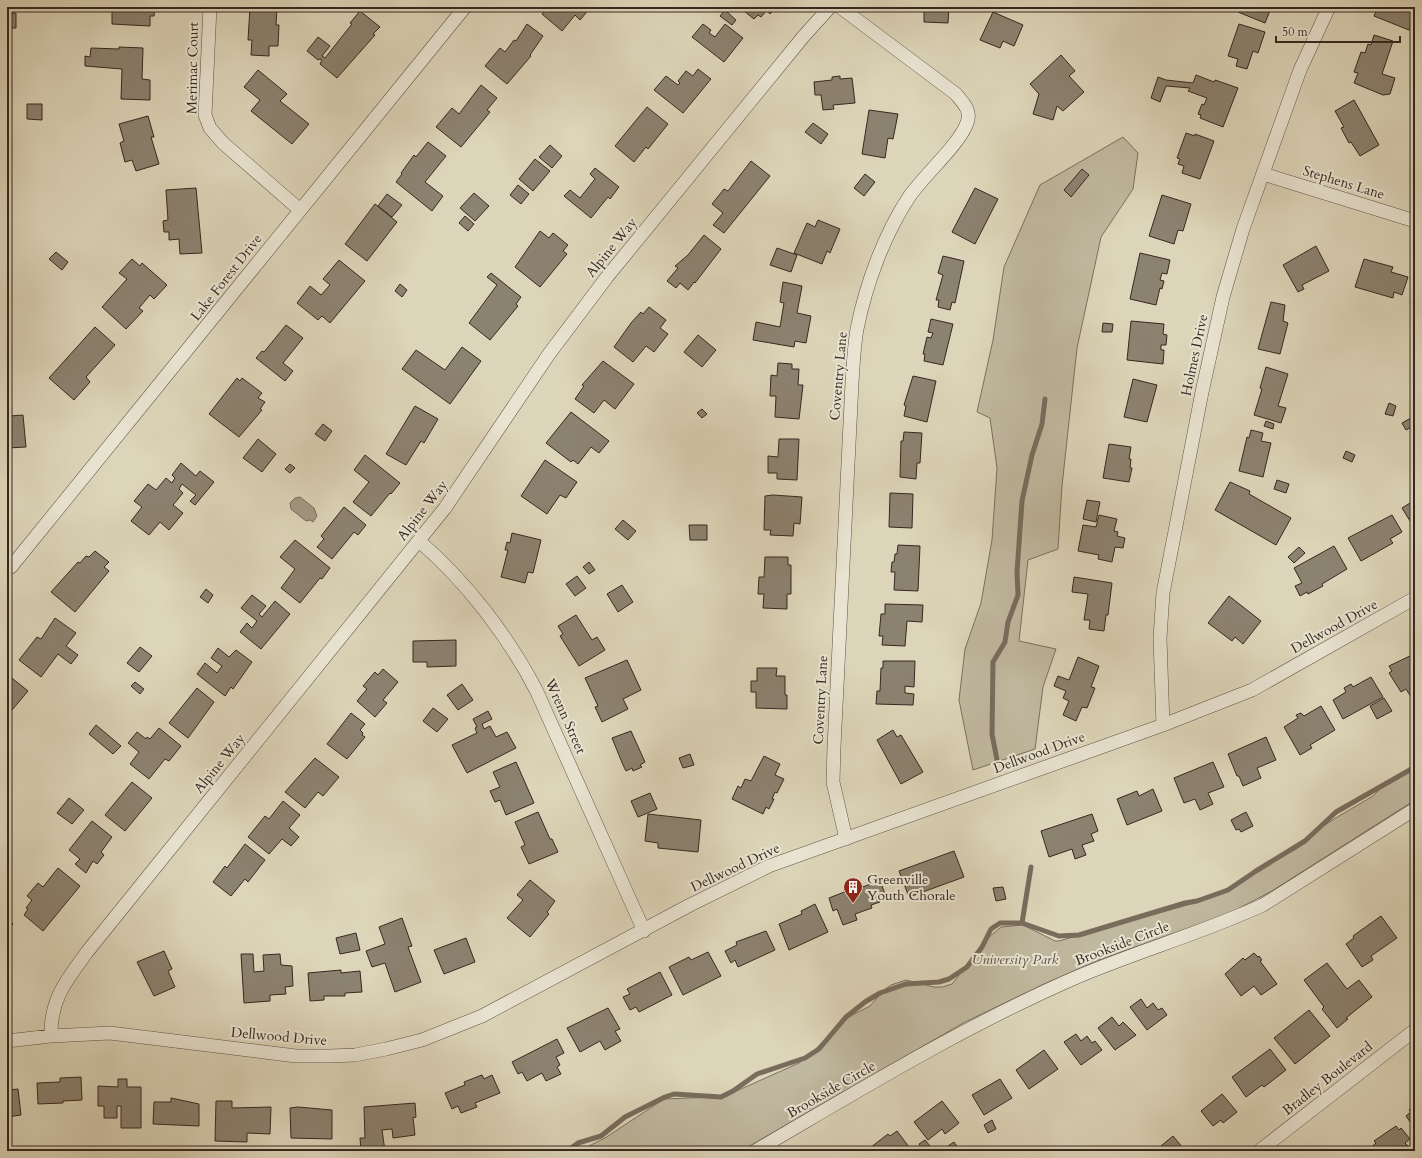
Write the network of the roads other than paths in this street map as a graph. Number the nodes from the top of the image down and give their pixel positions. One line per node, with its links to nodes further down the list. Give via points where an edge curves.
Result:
1 (210, 7): 7 (street, Merimac Court, via 205,114 210,128 223,143)
2 (465, 7): 7 (street, Lake Forest Drive)
3 (830, 7): 9 (street, Alpine Way, via 607,277 549,354 469,474)
4 (840, 7): 14 (street, Coventry Lane, via 956,94 968,113 968,122 963,132 925,176 898,216 871,279 857,330 852,384 833,782)
5 (1329, 7): 6 (street, Holmes Drive, via 1300,70)
6 (1263, 174): 8 (street, Stephens Lane); 12 (street, Holmes Drive, via 1223,297 1164,592 1160,638)
7 (300, 210): 10 (street, Lake Forest Drive)
8 (1415, 221)
9 (419, 541): 15 (street, Wrenn Street, via 439,558 477,602 525,668); 17 (street, Alpine Way, via 87,952 61,989 50,1021)
10 (8, 568)
11 (1415, 598): 12 (street, Dellwood Drive, via 1252,690)
12 (1163, 725): 14 (street, Dellwood Drive)
13 (1415, 809): 19 (street, Brookside Circle, via 1263,905 1117,961 1025,1001 956,1035)
14 (846, 839): 15 (street, Dellwood Drive, via 769,866)
15 (644, 931): 17 (street, Dellwood Drive, via 482,1016 422,1040 354,1055 296,1056 110,1033)
16 (1415, 1030): 20 (street, Bradley Boulevard)
17 (51, 1036): 18 (street, Dellwood Drive)
18 (7, 1041)
19 (755, 1151)
20 (1258, 1151)

